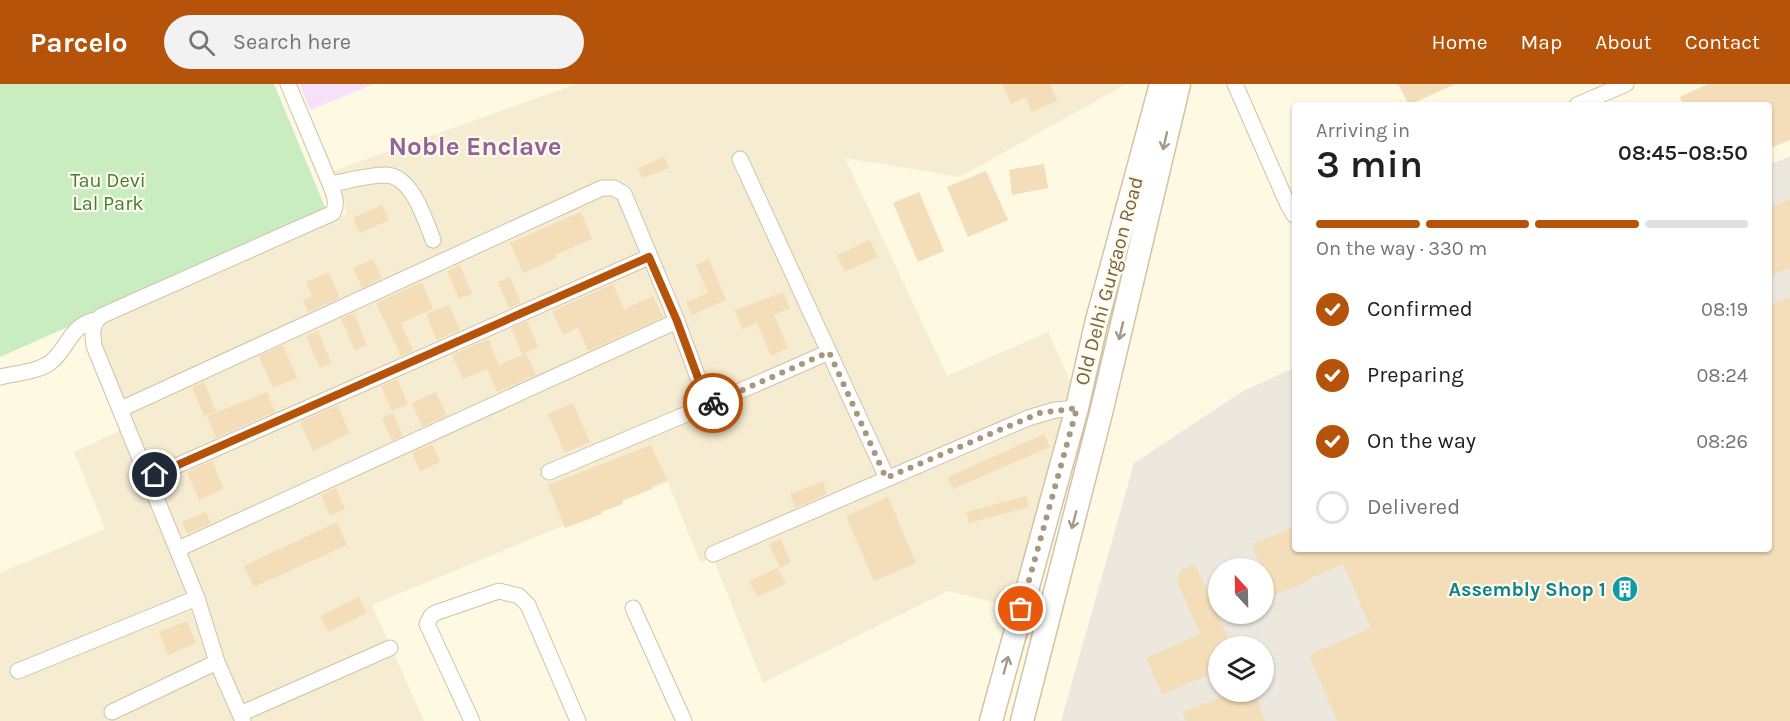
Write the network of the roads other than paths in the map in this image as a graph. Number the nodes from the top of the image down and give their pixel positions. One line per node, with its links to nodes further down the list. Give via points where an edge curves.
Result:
1 (288, 84): 8 (street)
2 (1161, 84): 15 (main road, Old Delhi Gurgaon Road)
3 (1179, 84): 16 (main road, Old Delhi Gurgaon Road, one-way to 16)
4 (1235, 84): 9 (street)
5 (1626, 84): 6 (street)
6 (1584, 102)
7 (740, 159): 14 (street)
8 (330, 184): 10 (street, via 388,175 400,180 415,197); 12 (street, via 336,208 333,213)
9 (1292, 212)
10 (433, 240)
11 (649, 257): 13 (street); 20 (street, via 624,194 614,188 602,188); 22 (street)
12 (96, 320): 17 (street, via 76,329 46,364); 20 (street, via 92,330 94,346)
13 (677, 321): 18 (street); 24 (street)
14 (829, 352): 18 (street); 23 (street)
15 (1087, 361): 16 (main road); 19 (main road, Old Delhi Gurgaon Road)
16 (1112, 366): 37 (main road, Old Delhi Gurgaon Road, one-way to 37)
17 (0, 377)
18 (708, 405): 21 (street)
19 (1077, 408): 23 (street, via 1040,413); 36 (main road, Old Delhi Gurgaon Road, one-way to 19)
20 (121, 409): 22 (street)
21 (549, 471)
22 (149, 478): 24 (street)
23 (886, 478): 25 (street)
24 (178, 549): 26 (street)
25 (713, 554)
26 (197, 598): 29 (street); 30 (street)
27 (633, 608): 35 (street)
28 (390, 648): 32 (street)
29 (217, 662): 31 (street); 32 (street)
30 (18, 671)
31 (112, 712)
32 (242, 719)
33 (472, 721): 34 (street, via 428,624 435,613 499,591 519,596 528,605)
34 (578, 721)
35 (684, 721)
36 (991, 721)
37 (1022, 721)

